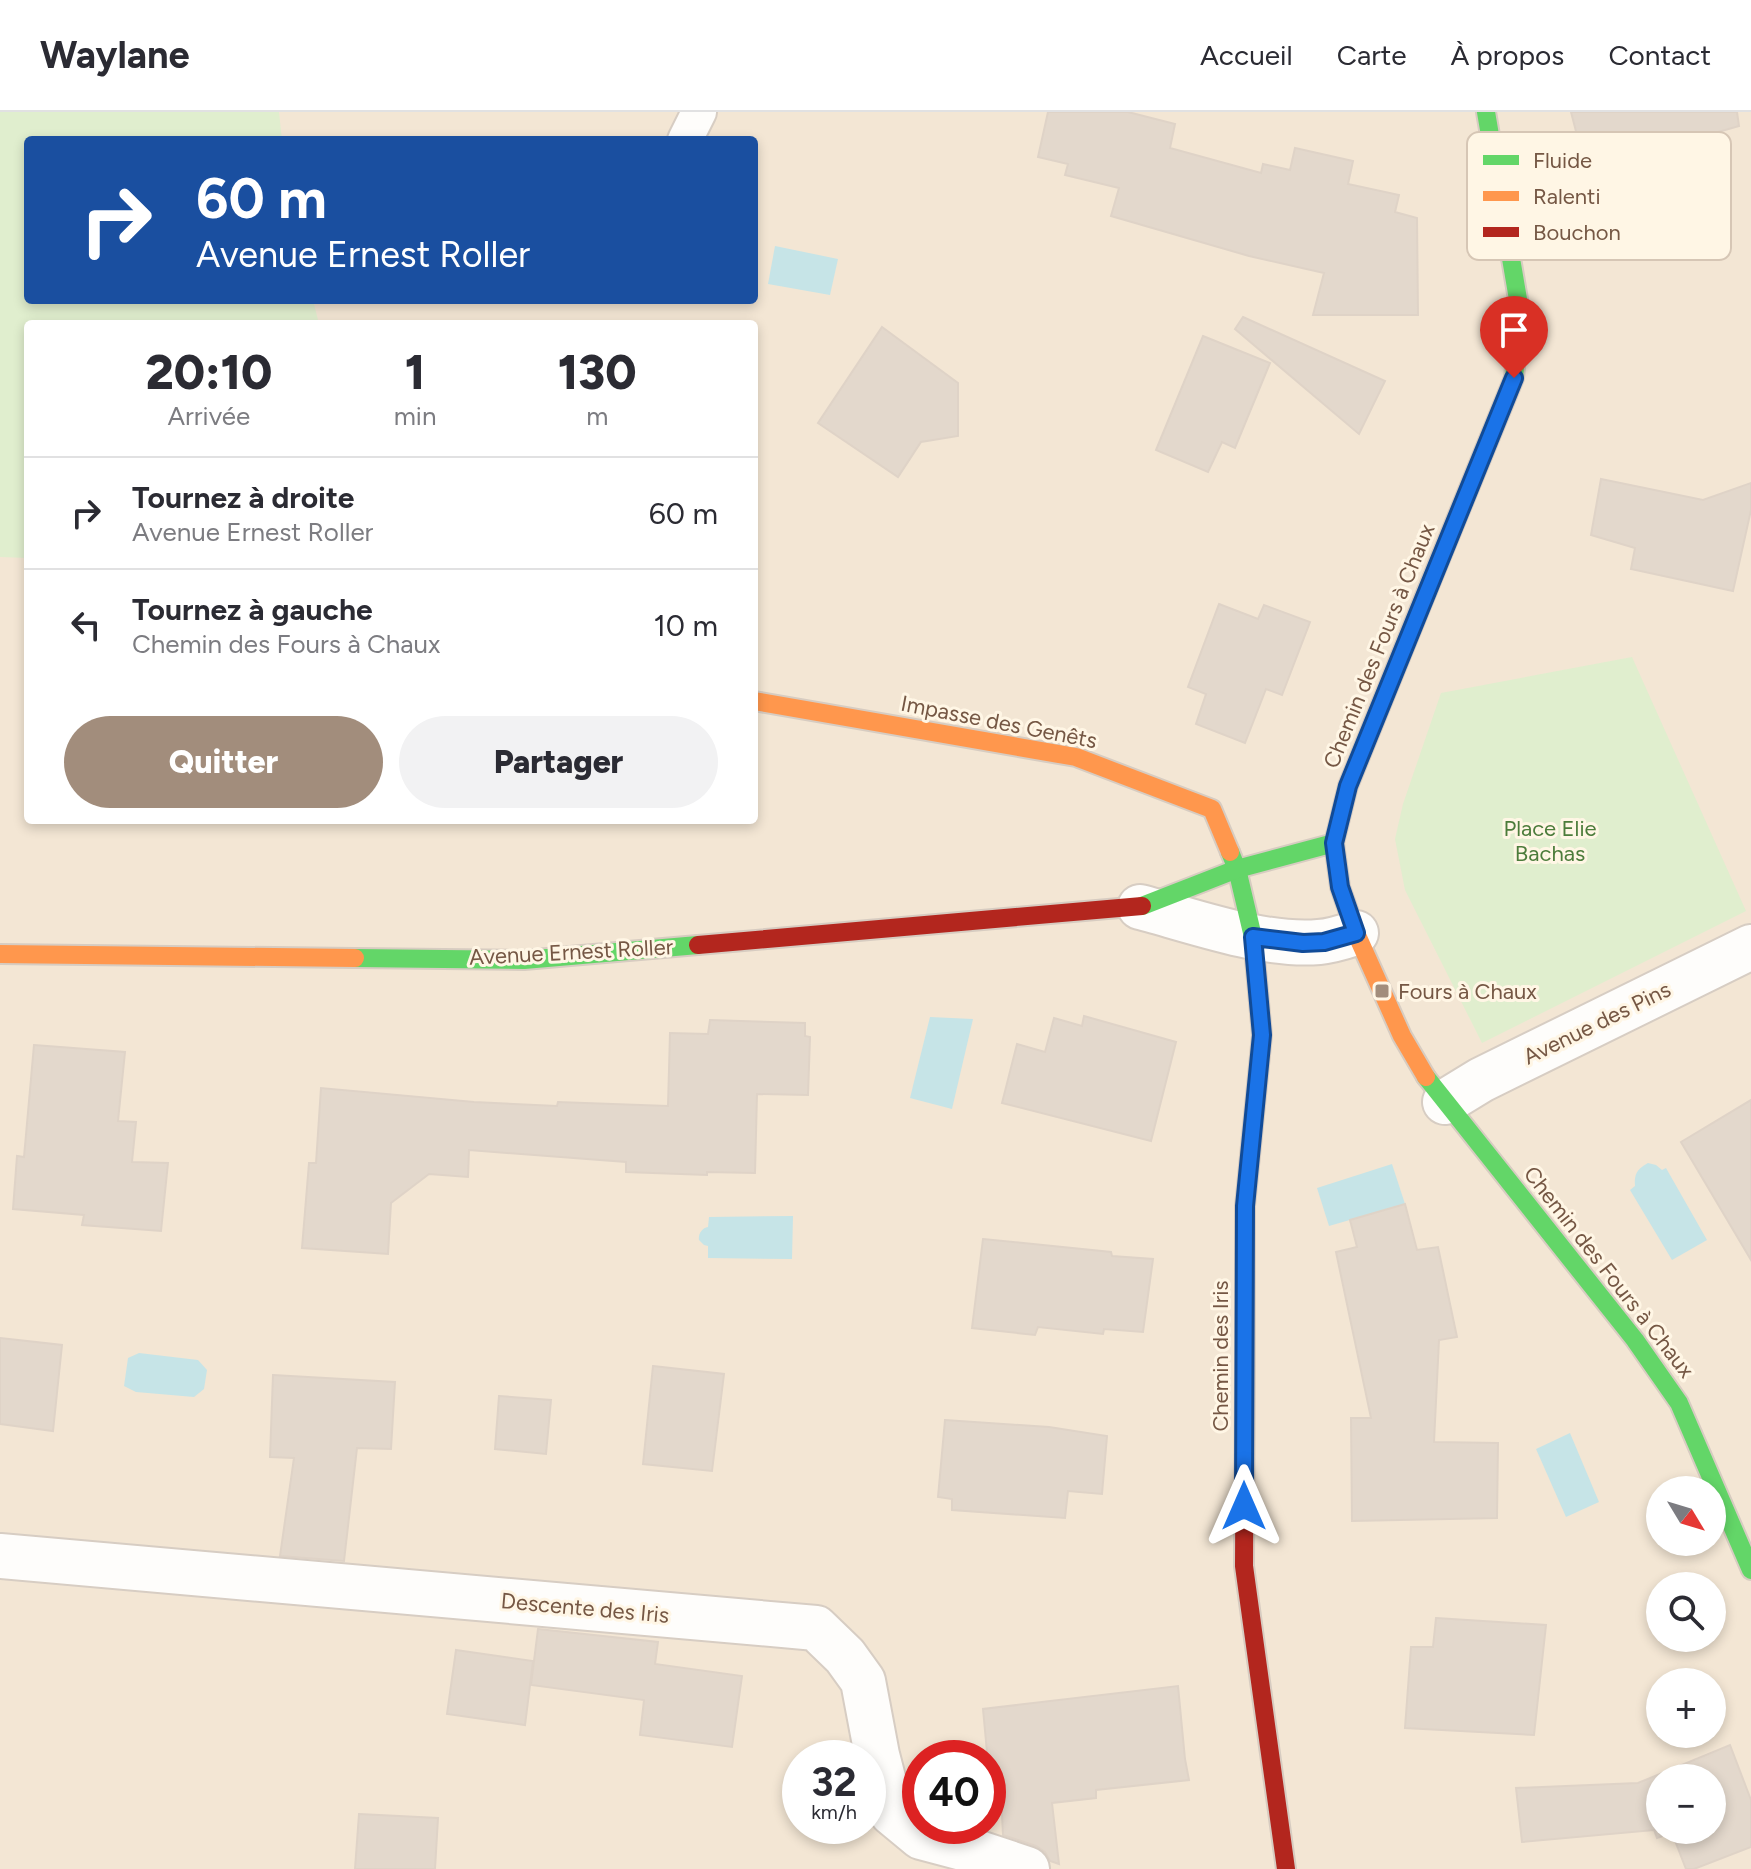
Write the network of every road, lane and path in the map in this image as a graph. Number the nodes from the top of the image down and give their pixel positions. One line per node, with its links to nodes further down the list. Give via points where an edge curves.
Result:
1 (699, 112): 4 (lane)
2 (1486, 112): 3 (street, Chemin des Fours à Chaux)
3 (1489, 132)
4 (687, 136)
5 (1511, 260): 7 (street, Chemin des Fours à Chaux, via 1520,311 1514,378 1348,786)
6 (758, 702): 8 (street, Impasse des Genêts, via 1076,757 1212,809)
7 (1334, 843): 8 (street, Avenue Ernest Roller); 10 (street, Chemin des Fours à Chaux, via 1340,887)
8 (1237, 869): 9 (street, Avenue Ernest Roller); 11 (street)
9 (1140, 907): 11 (street, Avenue Ernest Roller); 13 (street, Avenue Ernest Roller, via 524,960)
10 (1356, 933): 11 (street, Avenue Ernest Roller, via 1303,943); 14 (street, Chemin des Fours à Chaux, via 1402,1036)
11 (1253, 937): 18 (street, Chemin des Iris, via 1262,1035 1245,1206 1244,1566)
12 (1751, 947): 14 (street, Avenue des Pins)
13 (0, 954)
14 (1445, 1102): 16 (street, Chemin des Fours à Chaux, via 1679,1403)
15 (0, 1556): 17 (street, Descente des Iris, via 816,1628 863,1681 892,1813 921,1837)
16 (1751, 1570)
17 (1027, 1869)
18 (1286, 1869)

